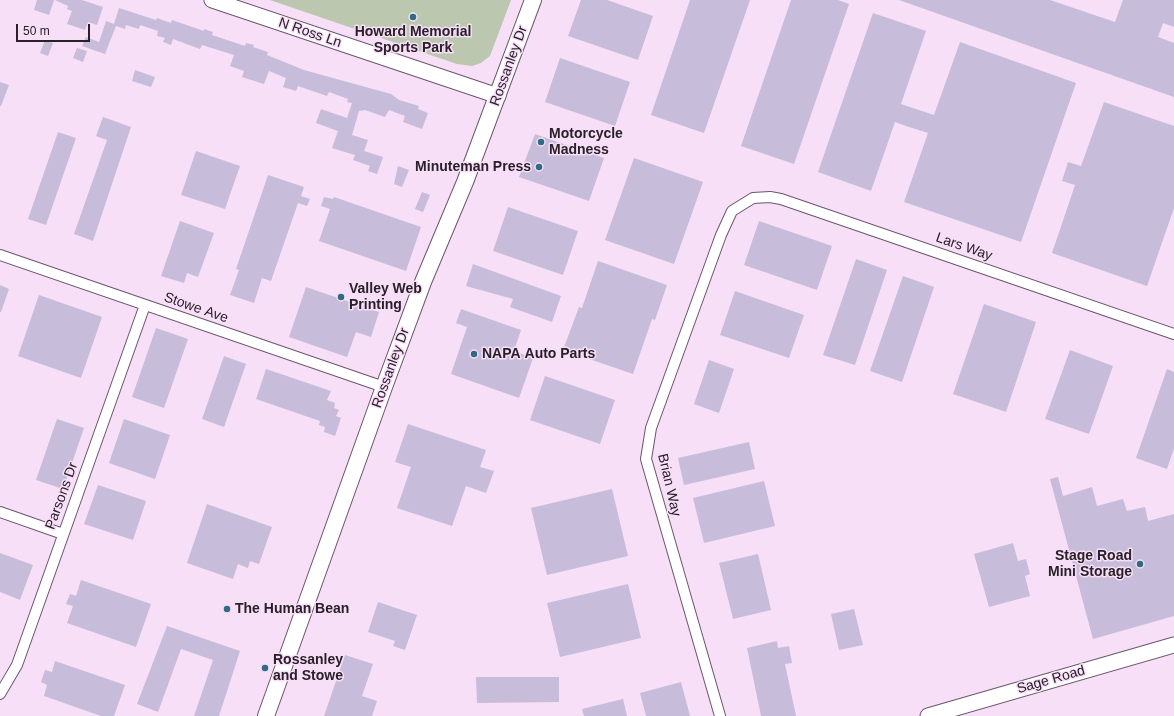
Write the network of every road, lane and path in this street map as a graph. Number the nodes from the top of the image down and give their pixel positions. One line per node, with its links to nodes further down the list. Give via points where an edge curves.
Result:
1 (212, 0): 3 (main road, N Ross Ln)
2 (533, 0): 3 (main road, Rossanley Dr)
3 (498, 96): 8 (main road, Rossanley Dr)
4 (745, 202): 7 (street, Lars Way, via 753,198 770,196 781,199); 14 (street, Brian Way, via 728,217 651,428 647,449 648,471)
5 (0, 255): 6 (street, Stowe Ave)
6 (145, 305): 8 (street, Stowe Ave); 10 (street, Parsons Dr)
7 (1174, 334)
8 (384, 387): 13 (main road, Rossanley Dr)
9 (0, 512): 10 (street)
10 (63, 534): 12 (street, Parsons Dr, via 17,665)
11 (1174, 645): 15 (main road, Sage Road)
12 (0, 694)
13 (266, 716)
14 (720, 716)
15 (928, 716)

